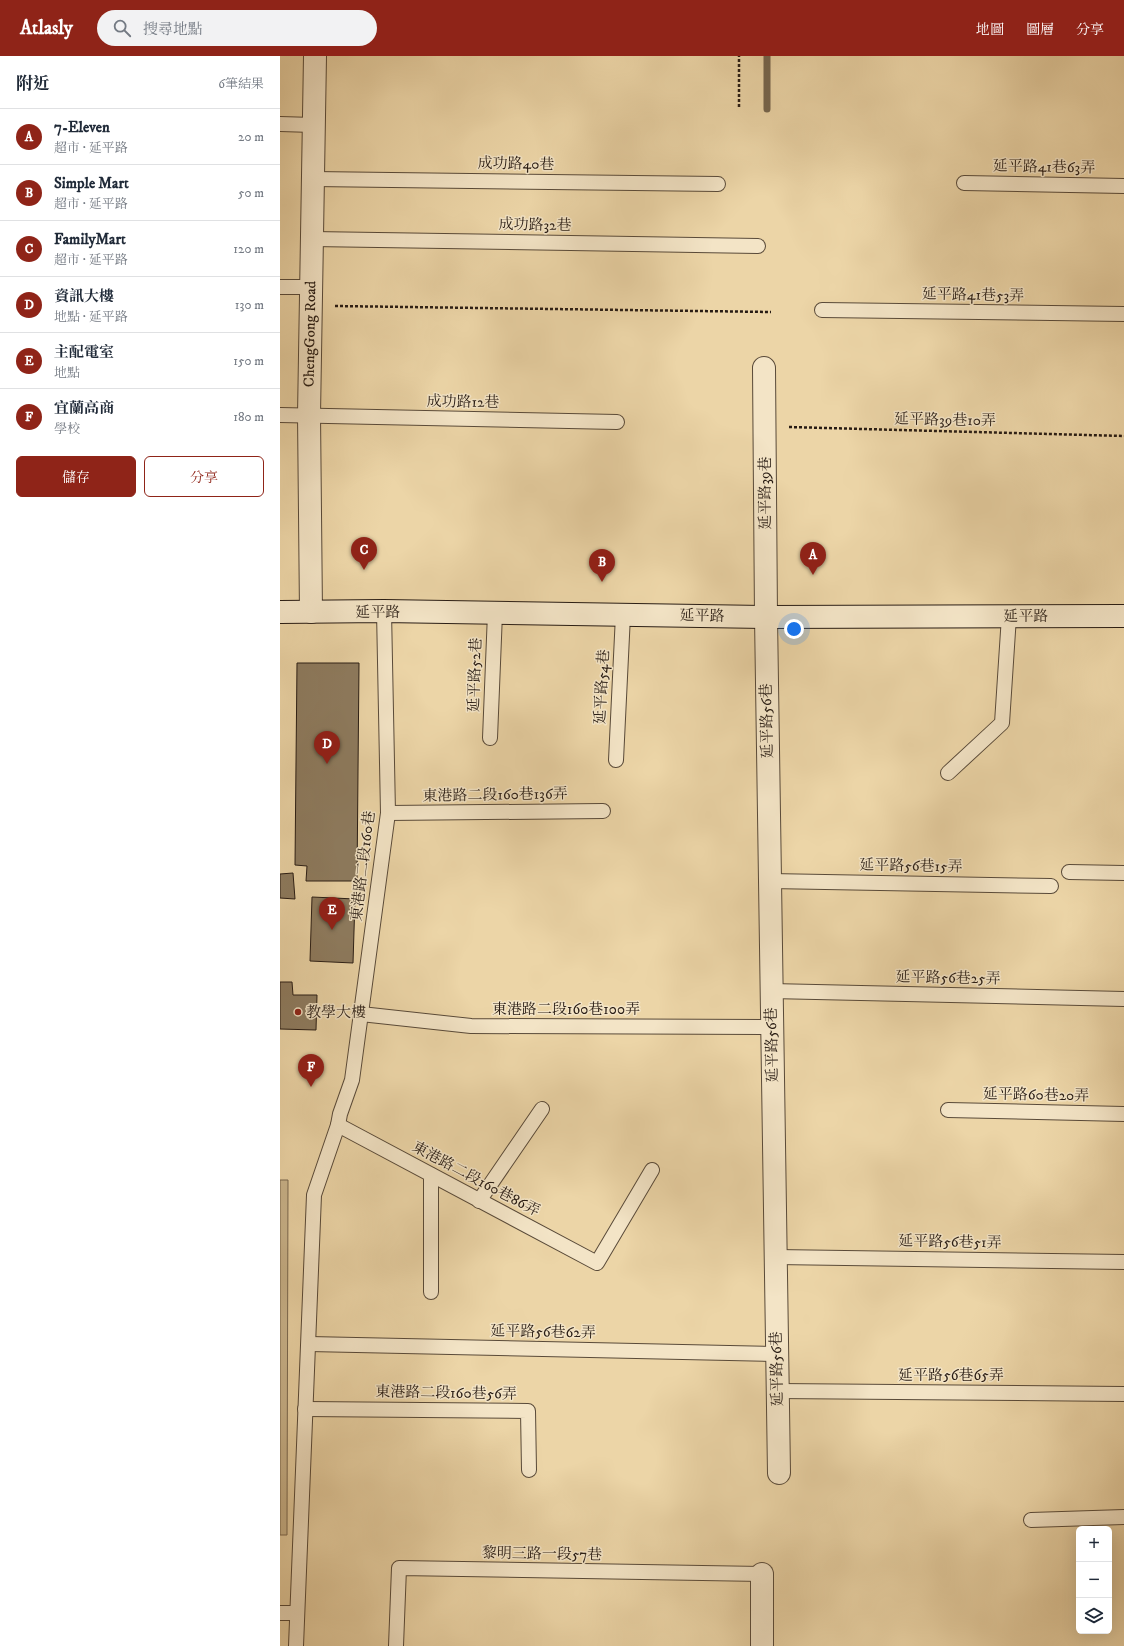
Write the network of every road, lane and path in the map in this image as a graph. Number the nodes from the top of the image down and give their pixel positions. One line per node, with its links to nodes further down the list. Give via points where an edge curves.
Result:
1 (315, 56): 5 (street, ChengGong Road)
2 (739, 56): 3 (path)
3 (739, 107)
4 (280, 124): 5 (lane)
5 (313, 125): 6 (street, ChengGong Road)
6 (313, 179): 8 (lane, 成功路40巷); 10 (street, ChengGong Road)
7 (964, 183): 9 (lane, 延平路41巷63弄)
8 (718, 184)
9 (1124, 186)
10 (312, 239): 11 (lane, 成功路32巷); 13 (street, ChengGong Road)
11 (758, 246)
12 (280, 287): 13 (lane)
13 (310, 296): 15 (path); 19 (street, ChengGong Road)
14 (822, 310): 16 (lane, 延平路41巷53弄)
15 (772, 312)
16 (1124, 314)
17 (764, 368): 21 (street, 延平路39巷)
18 (280, 415): 19 (lane, 成功路12巷)
19 (309, 415): 20 (lane, 成功路12巷); 25 (street, ChengGong Road)
20 (617, 422)
21 (765, 427): 22 (path, 延平路39巷10弄); 30 (street, 延平路39巷)
22 (1124, 436)
23 (384, 611): 25 (street, 延平路); 26 (street, 延平路); 35 (lane, 東港路二段160巷)
24 (280, 612): 25 (street, 延平路)
25 (311, 612)
26 (494, 613): 27 (street, 延平路); 31 (lane, 延平路52巷)
27 (623, 615): 30 (street, 延平路); 32 (lane, 延平路54巷)
28 (1009, 616): 29 (street, 延平路); 30 (street, 延平路); 33 (lane, via 1002,723)
29 (1124, 616)
30 (766, 617): 38 (street, 延平路56巷)
31 (490, 738)
32 (616, 760)
33 (948, 773)
34 (603, 811): 35 (lane, 東港路二段160巷136弄)
35 (388, 813): 42 (lane, 東港路二段160巷)
36 (1069, 872): 37 (lane)
37 (1124, 873)
38 (770, 881): 39 (lane, 延平路56巷15弄); 40 (street, 延平路56巷)
39 (1051, 886)
40 (771, 990): 41 (lane, 延平路56巷25弄); 43 (street, 延平路56巷)
41 (1124, 999)
42 (361, 1014): 43 (lane, 東港路二段160巷100弄, via 471,1026); 47 (lane, 東港路二段160巷, via 352,1080)
43 (772, 1027): 51 (street, 延平路56巷)
44 (542, 1109): 50 (lane)
45 (948, 1110): 46 (lane, 延平路60巷20弄)
46 (1124, 1114)
47 (338, 1125): 49 (lane, 東港路二段160巷86弄); 54 (lane, 東港路二段160巷, via 314,1195)
48 (652, 1170): 50 (lane, 東港路二段160巷86弄, via 597,1263)
49 (431, 1175): 50 (lane, 東港路二段160巷86弄); 53 (lane)
50 (479, 1201)
51 (776, 1257): 52 (lane, 延平路56巷51弄); 55 (street, 延平路56巷)
52 (1124, 1262)
53 (430, 1292)
54 (309, 1344): 55 (lane, 延平路56巷62弄); 58 (lane, 東港路二段160巷)
55 (777, 1354): 56 (street, 延平路56巷)
56 (777, 1391): 57 (lane, 延平路56巷65弄); 60 (street, 延平路56巷)
57 (1124, 1394)
58 (305, 1409): 59 (lane, 東港路二段160巷56弄, via 528,1411); 65 (lane, 東港路二段160巷)
59 (529, 1470)
60 (779, 1473)
61 (1124, 1517): 62 (lane)
62 (1032, 1520)
63 (762, 1574): 68 (lane, 黎明三路一段57巷, via 399,1568); 69 (street)
64 (280, 1613): 65 (lane)
65 (297, 1613): 66 (lane, 東港路二段160巷)
66 (296, 1646): 67 (lane)
67 (301, 1646)
68 (396, 1646)
69 (762, 1646)

